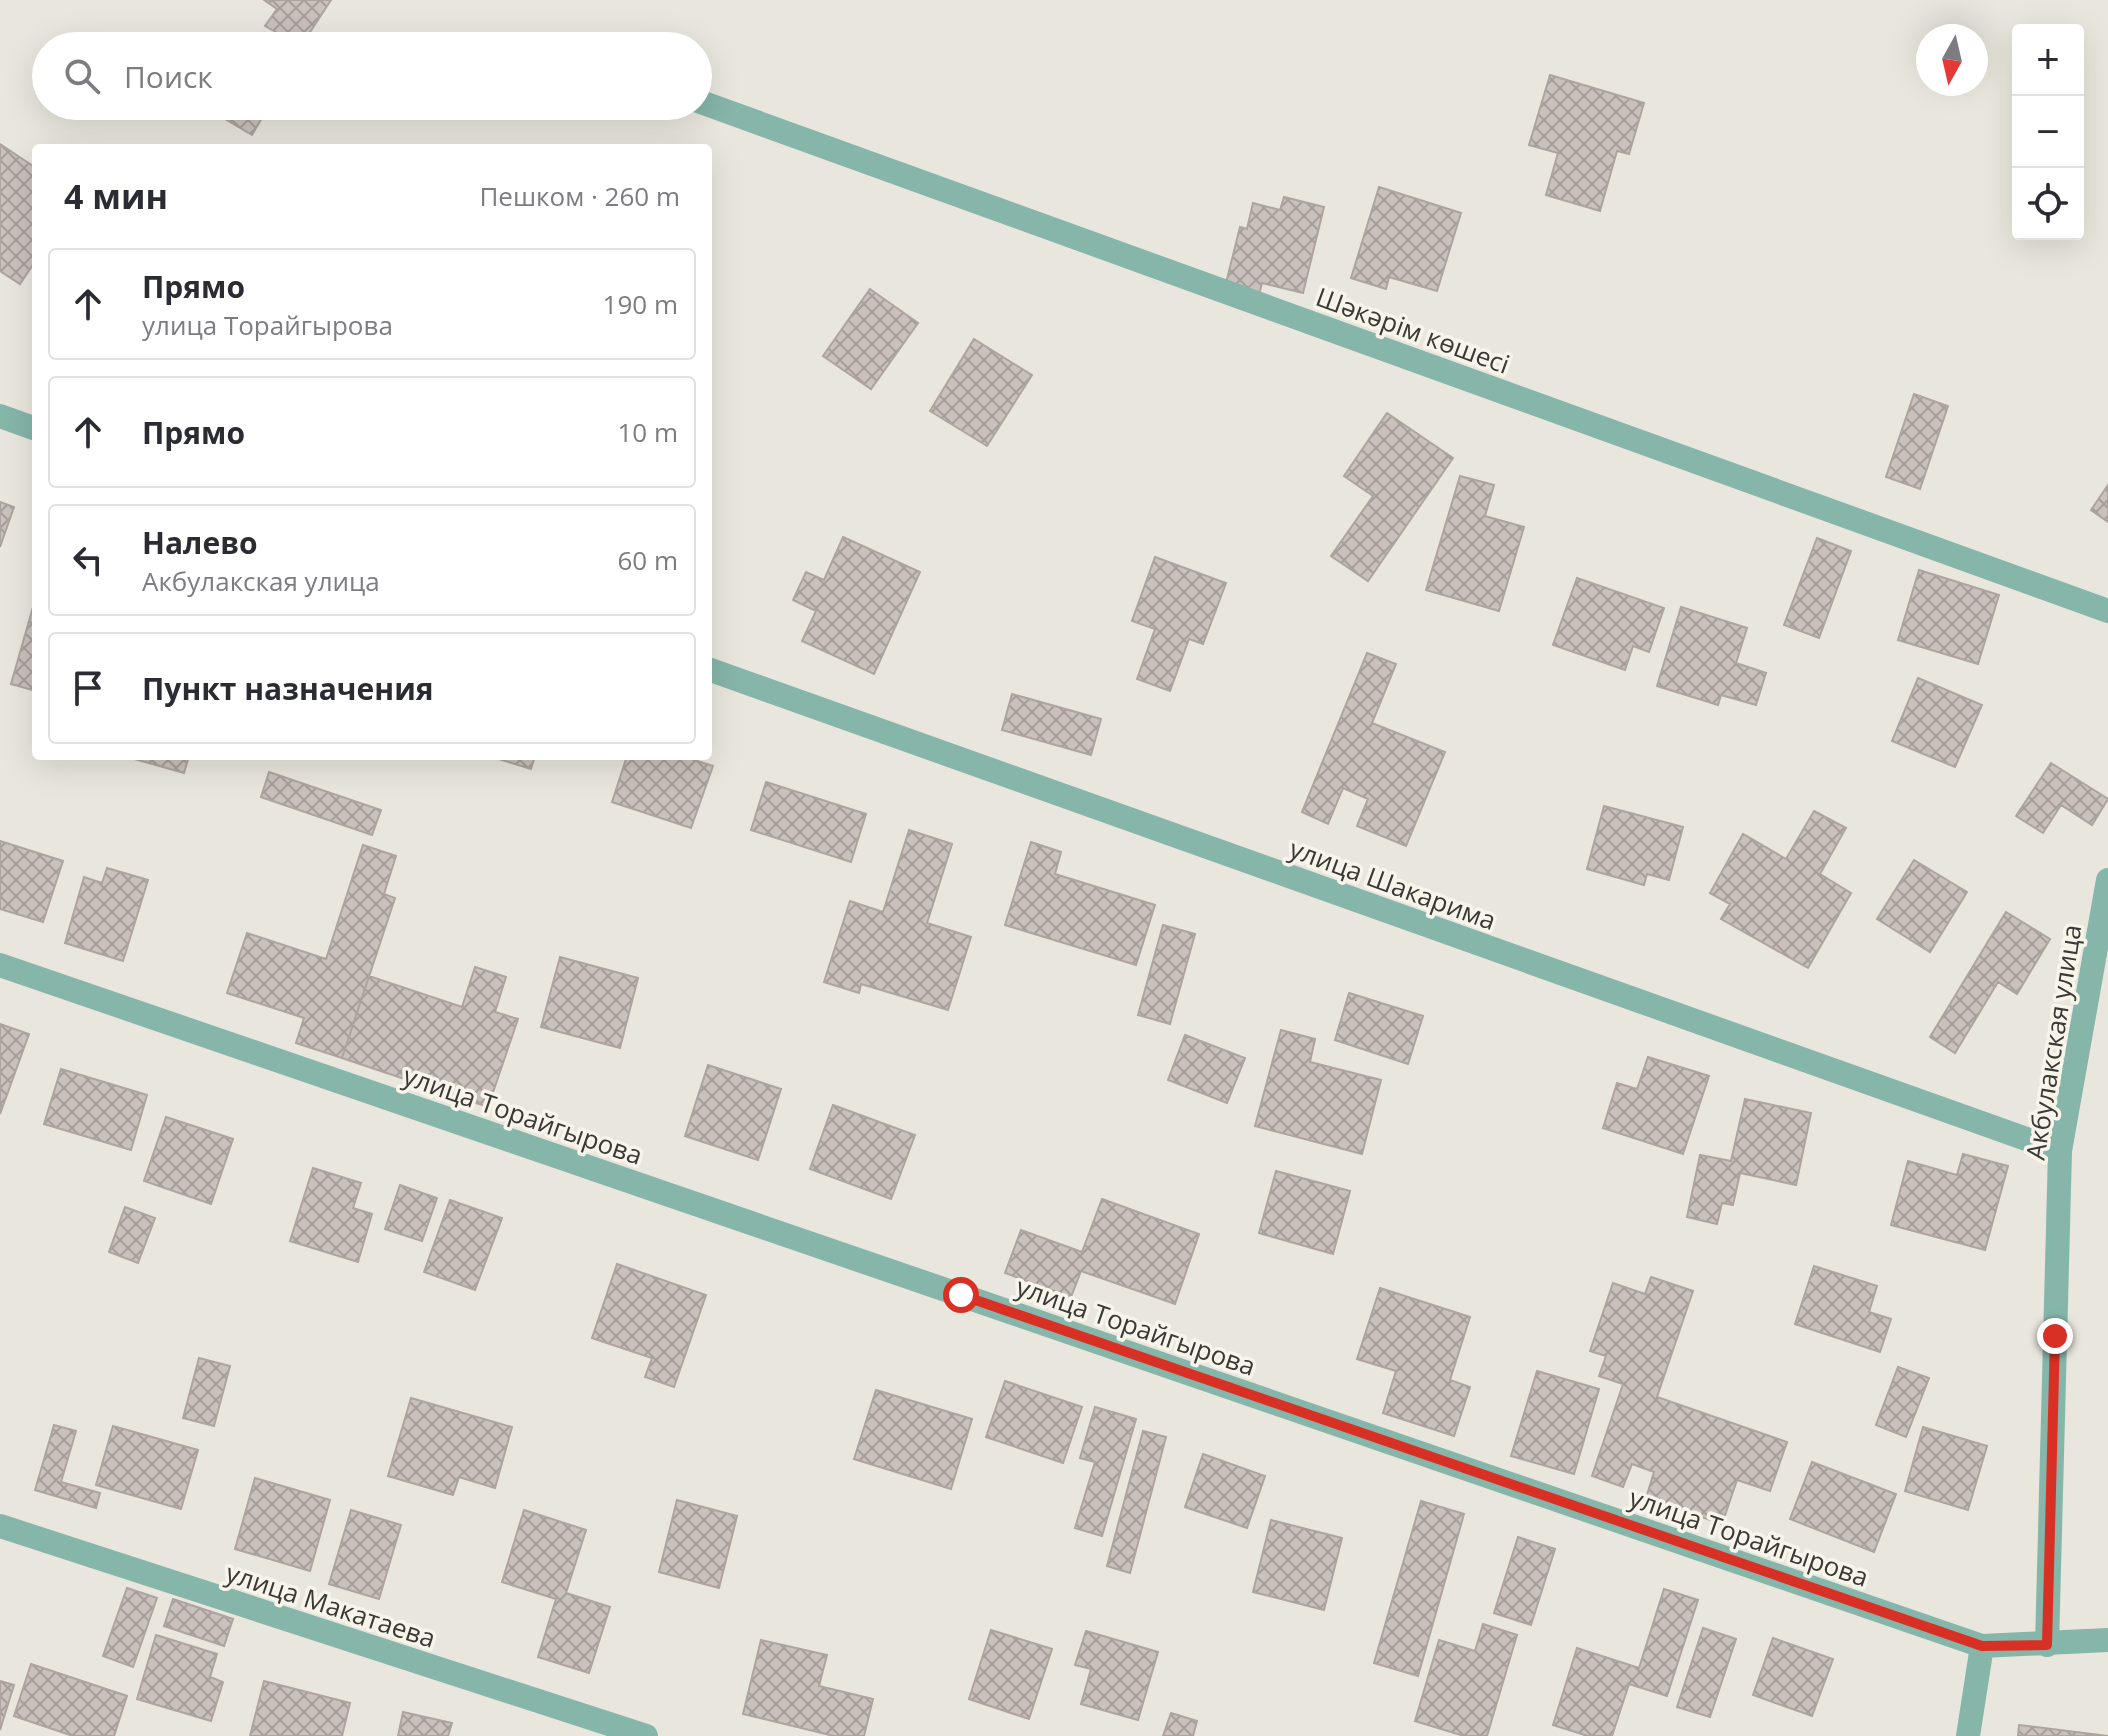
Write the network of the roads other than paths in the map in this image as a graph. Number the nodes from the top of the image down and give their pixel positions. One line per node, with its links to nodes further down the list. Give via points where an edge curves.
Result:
1 (712, 106): 4 (street, Шәкәрім көшесі)
2 (0, 416): 3 (street)
3 (32, 428)
4 (2108, 611)
5 (712, 670): 8 (street, улица Шакарима)
6 (2108, 880): 8 (street, Акбулакская улица)
7 (0, 965): 12 (street, улица Торайгырова)
8 (2060, 1151): 11 (street, Акбулакская улица)
9 (0, 1526): 13 (street, улица Макатаева)
10 (2108, 1640): 11 (street, улица Торайгырова)
11 (2047, 1645): 12 (street, улица Торайгырова)
12 (1982, 1646): 14 (street)
13 (646, 1736)
14 (1968, 1736)

